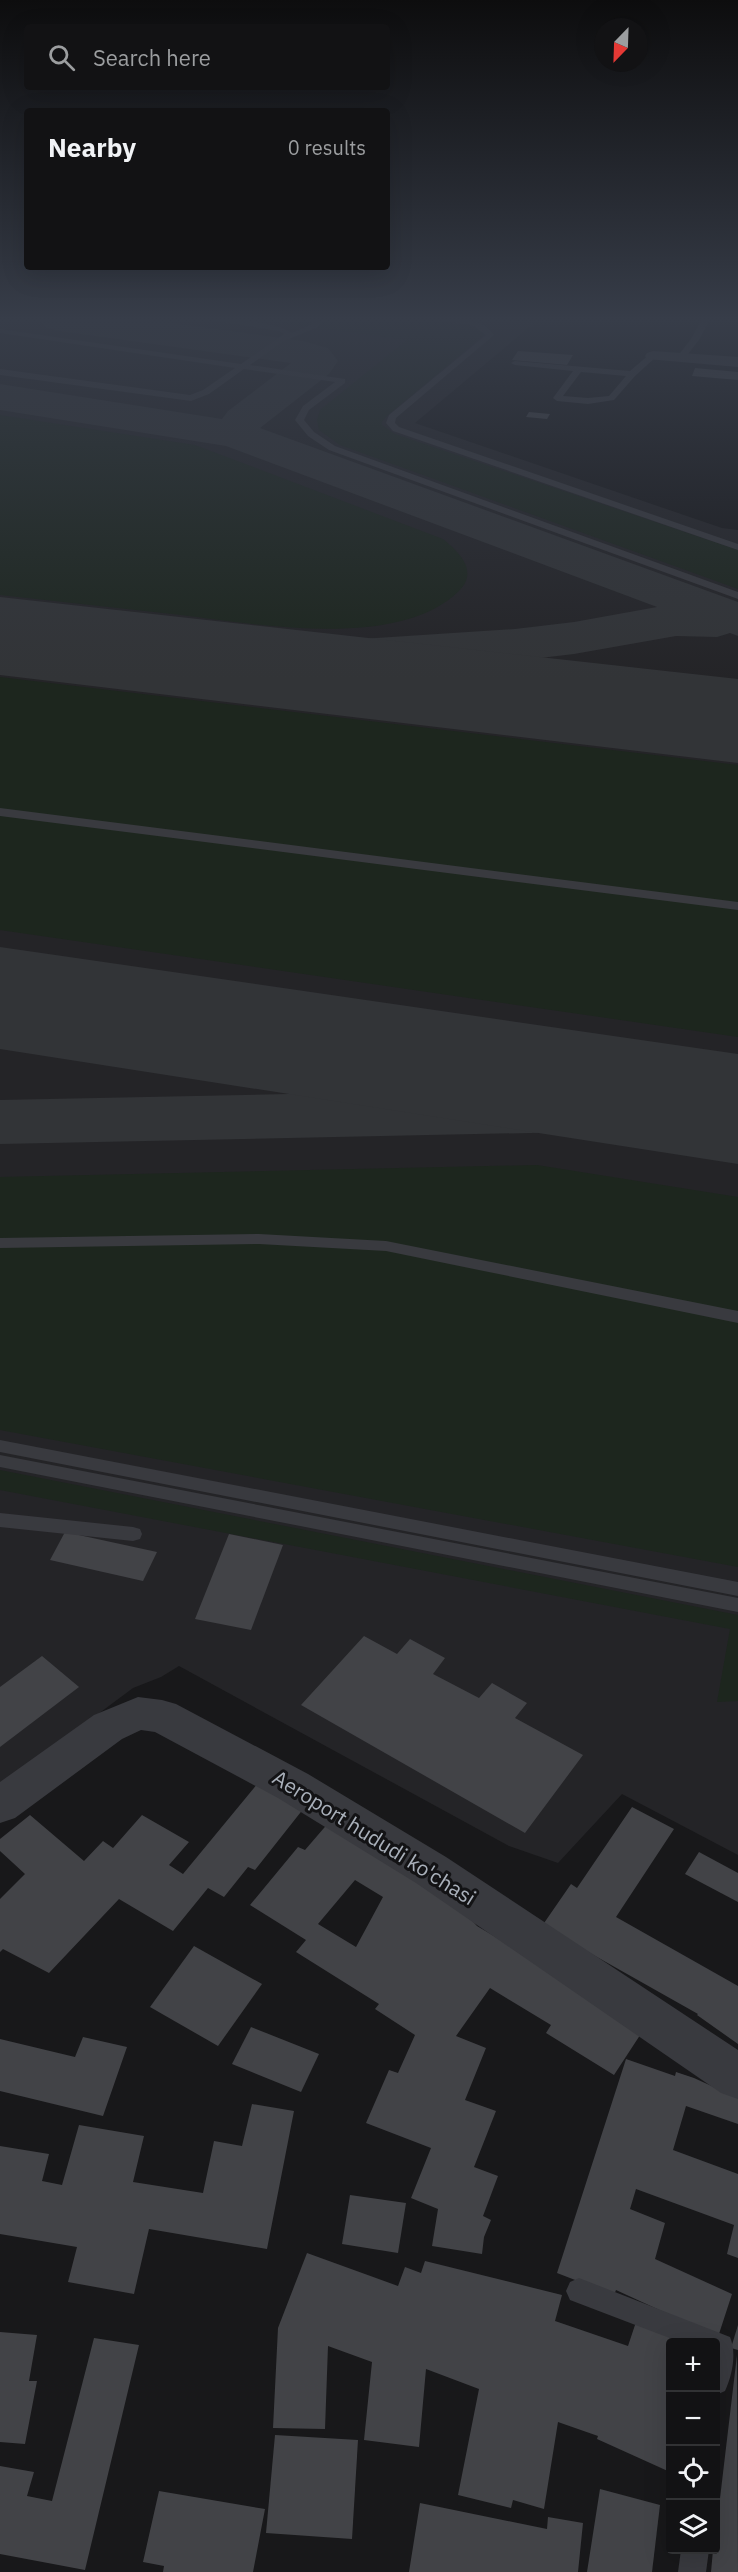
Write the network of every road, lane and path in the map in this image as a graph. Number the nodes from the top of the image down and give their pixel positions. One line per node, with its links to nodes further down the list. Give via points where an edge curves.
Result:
1 (319, 439): 6 (lane, via 332,448)
2 (423, 439): 5 (lane)
3 (433, 439): 4 (lane)
4 (738, 542)
5 (738, 547)
6 (738, 596)
7 (0, 812): 8 (lane)
8 (738, 906)
9 (0, 1243): 10 (lane, via 259,1239 386,1246)
10 (738, 1317)
11 (0, 1446): 15 (lane)
12 (0, 1461): 16 (lane)
13 (0, 1520): 14 (lane)
14 (133, 1534)
15 (738, 1589)
16 (738, 1605)
17 (0, 1805): 18 (street, Aeroport hududi ko'chasi, via 108,1727 138,1713 162,1716 293,1786 431,1870)
18 (738, 2077)
19 (579, 2292): 20 (lane)
20 (701, 2338)
21 (695, 2554): 22 (lane)
22 (693, 2572)

